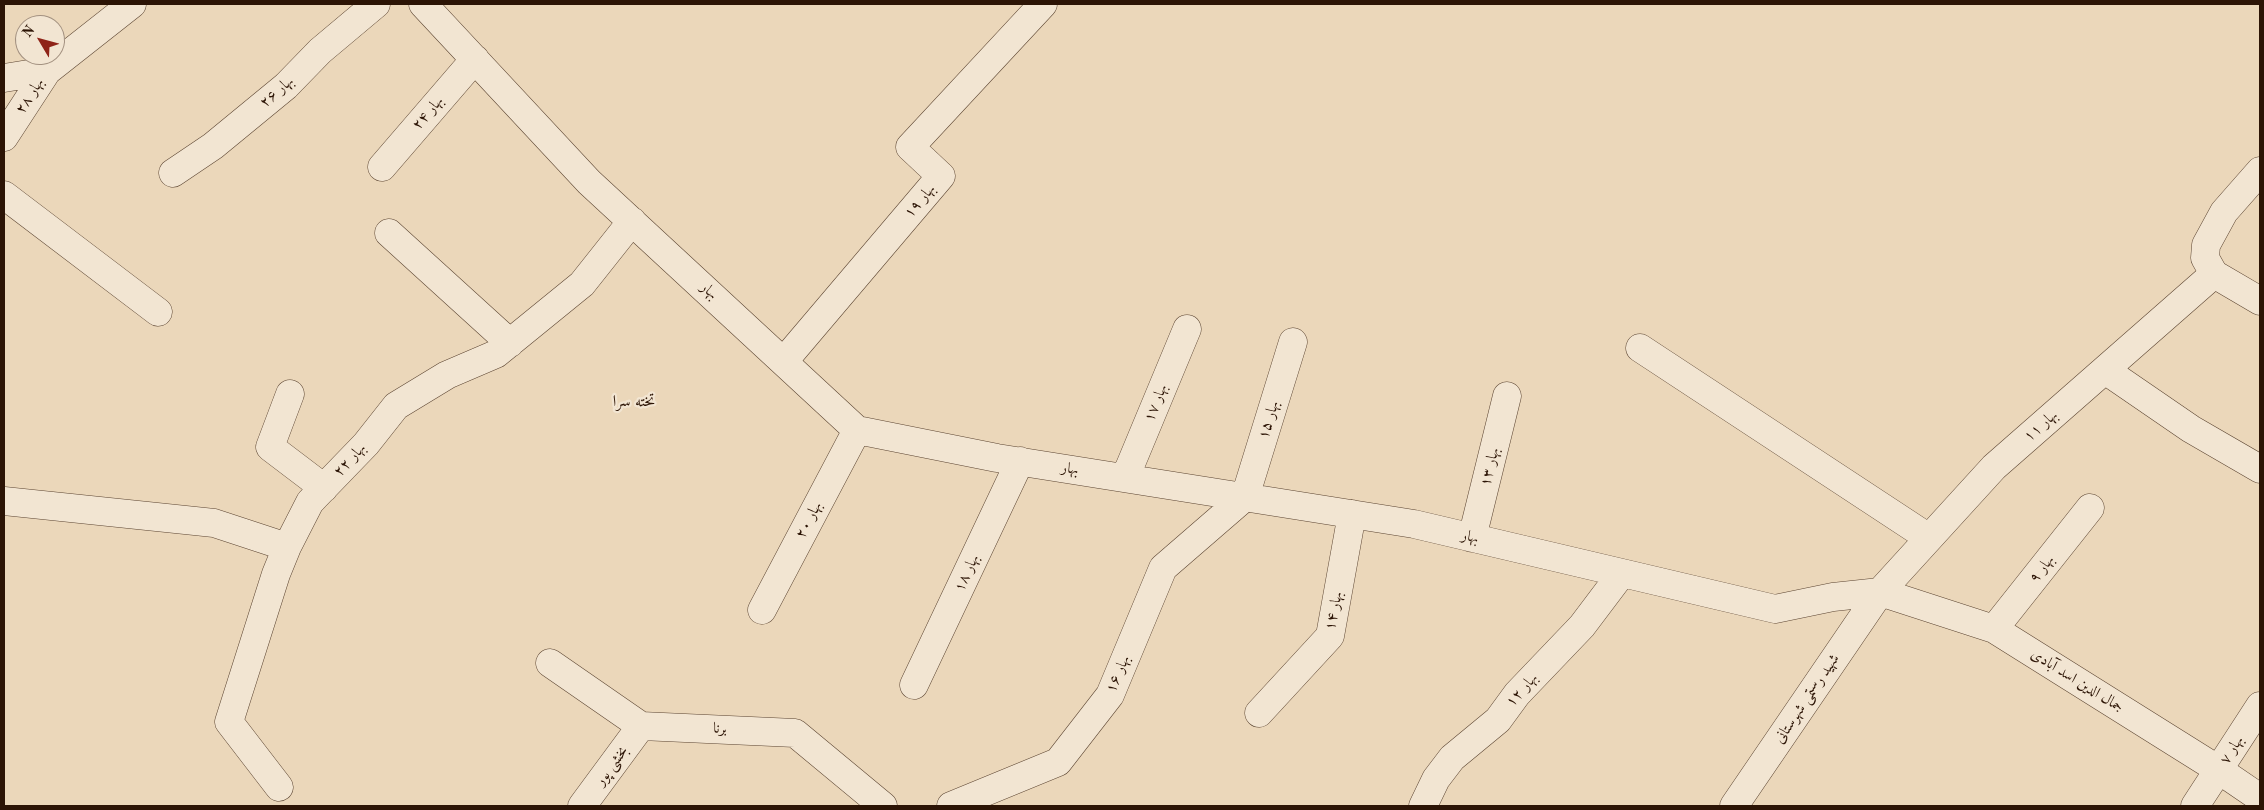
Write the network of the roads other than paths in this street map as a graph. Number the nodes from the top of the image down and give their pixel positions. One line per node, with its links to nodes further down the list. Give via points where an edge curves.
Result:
1 (132, 4): 6 (street, بهار ۲۸)
2 (376, 4): 11 (street, بهار ۲۶, via 320,51 286,86 213,146)
3 (423, 4): 5 (street, بهار)
4 (1043, 4): 22 (street, بهار ۱۹, via 910,147 941,176)
5 (475, 59): 9 (street, بهار ۲۴); 13 (street, بهار, via 589,182)
6 (47, 71): 7 (street); 8 (street, بهار ۲۸)
7 (4, 78)
8 (4, 137)
9 (382, 167)
10 (2260, 171): 15 (street, via 2224,212 2206,245 2205,258)
11 (173, 173)
12 (4, 195): 17 (street)
13 (632, 221): 20 (street, بهار ۲۲, via 582,284); 22 (street, بهار)
14 (389, 233): 20 (street)
15 (2214, 274): 16 (street); 23 (street, بهار ۱۱)
16 (2260, 301)
17 (158, 312)
18 (1187, 328): 29 (street, بهار ۱۷)
19 (1294, 342): 31 (street, بهار ۱۵)
20 (510, 343): 30 (street, بهار ۲۲, via 496,354 447,375 396,406 366,444)
21 (1640, 348): 36 (street)
22 (784, 361): 26 (street, بهار)
23 (2105, 370): 28 (street, via 2191,429); 36 (street, بهار ۱۱, via 1994,467)
24 (290, 394): 30 (street, via 270,447)
25 (1507, 396): 35 (street, بهار ۱۳)
26 (857, 430): 27 (street, بهار); 40 (street, بهار ۲۰)
27 (1020, 461): 29 (street, بهار); 43 (street, بهار ۱۸)
28 (2260, 469)
29 (1125, 478): 31 (street, بهار)
30 (324, 488): 37 (street, بهار ۲۲, via 310,502)
31 (1245, 497): 34 (street, بهار); 49 (street, بهار ۱۶, via 1164,568 1110,695 1058,762)
32 (4, 501): 37 (street, via 214,523)
33 (2090, 508): 41 (street, بهار ۹)
34 (1352, 514): 35 (street, بهار); 45 (street, بهار ۱۴, via 1330,636)
35 (1472, 538): 38 (street, بهار)
36 (1929, 538): 39 (street, بهار ۱۱)
37 (287, 546): 48 (street, بهار ۲۲, via 229,722)
38 (1622, 573): 39 (street, بهار, via 1775,609 1833,597); 54 (street, بهار ۱۲, via 1582,626 1517,694 1498,720 1452,758 1436,779)
39 (1880, 592): 41 (street, جمال الدین اسد آبادی); 55 (street, شهید رستمی شهرستانی)
40 (762, 610)
41 (1994, 629): 47 (street, جمال الدین اسد آبادی)
42 (550, 663): 46 (street)
43 (914, 685)
44 (2260, 706): 47 (street, بهار ۷)
45 (1259, 713)
46 (641, 726): 51 (street, بخشی پور); 52 (street, برنا, via 795,733)
47 (2219, 770): 50 (street, جمال الدین اسد آبادی); 56 (street, بهار ۷)
48 (279, 786)
49 (1006, 797): 53 (street, بهار ۱۶)
50 (2260, 798)
51 (582, 806)
52 (884, 806)
53 (951, 806)
54 (1423, 806)
55 (1734, 806)
56 (2196, 806)

